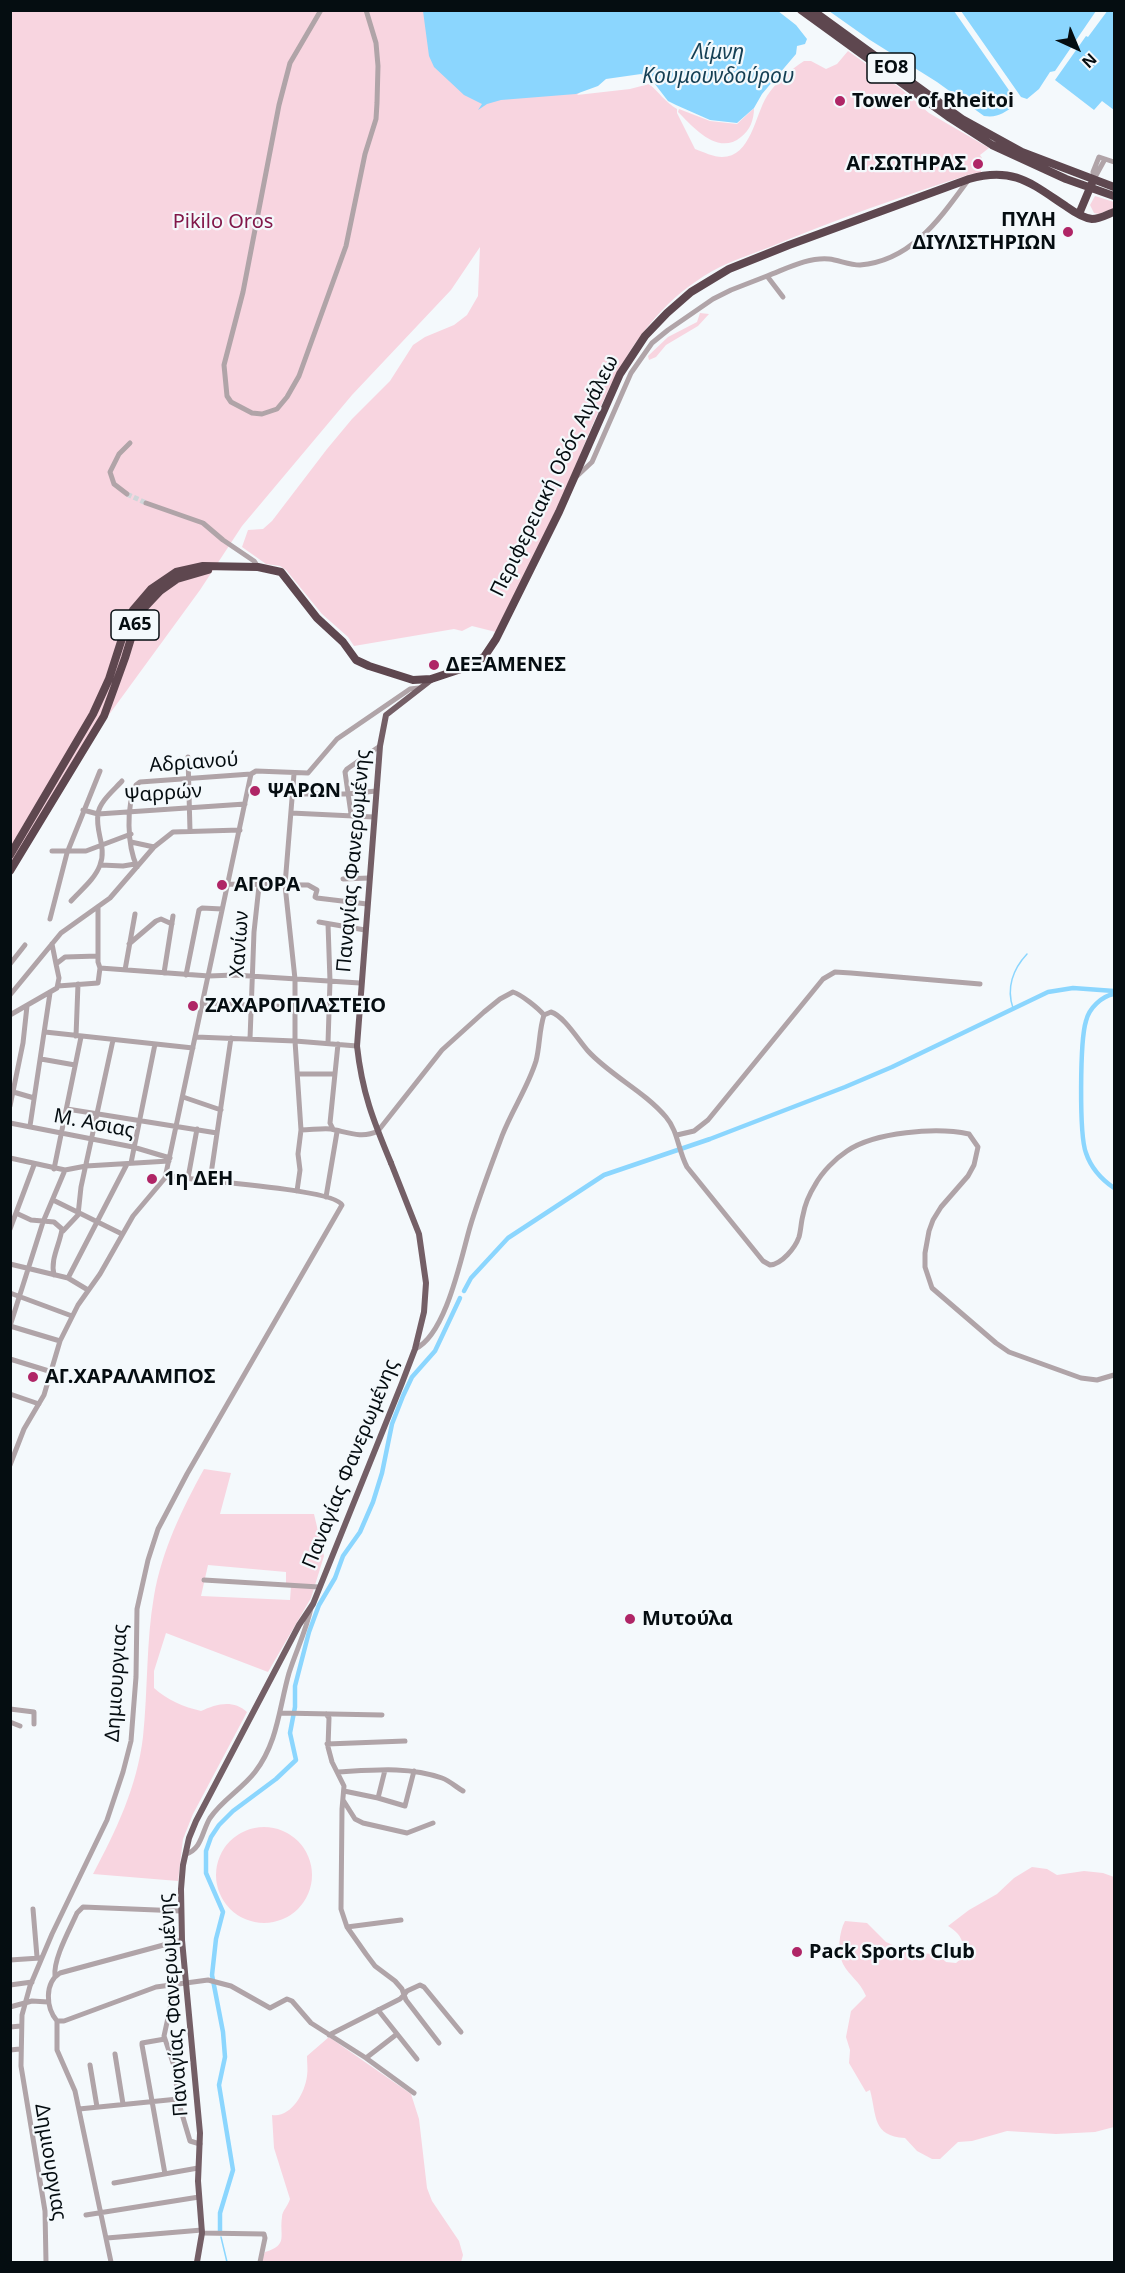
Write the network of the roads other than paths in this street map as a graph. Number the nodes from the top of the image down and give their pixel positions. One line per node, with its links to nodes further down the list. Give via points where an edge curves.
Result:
1 (321, 10): 2 (street, via 290,63 224,373 231,402 252,413 276,409 299,376 346,246 377,103 376,43)
2 (366, 10)
3 (801, 10): 9 (highway, ΕΟ8, via 970,132 1022,161)
4 (812, 10): 7 (highway, ΕΟ8, via 962,118 1022,152)
5 (1114, 162): 7 (street, via 1102,158 1093,172)
6 (969, 179): 12 (highway, Περιφερειακή Οδός Αιγάλεω, via 993,175 1025,179); 13 (street, via 932,228 894,256 863,265 819,259); 16 (highway, Περιφερειακή Οδός Αιγάλεω, via 767,253 691,292 656,324 627,360)
7 (1094, 179): 8 (highway, ΕΟ8); 9 (highway)
8 (1114, 187)
9 (1090, 188): 10 (highway, ΕΟ8); 12 (highway)
10 (1114, 196)
11 (1114, 212): 12 (highway, via 1092,219)
12 (1079, 214)
13 (767, 276): 14 (street); 16 (street, via 713,299 652,343 631,373 592,462)
14 (783, 297)
15 (130, 443): 17 (street, via 118,454 110,472 114,484)
16 (573, 480): 21 (highway, Περιφερειακή Οδός Αιγάλεω, via 488,652 467,667)
17 (127, 494)
18 (146, 503): 20 (street, via 203,523)
19 (222, 567): 20 (highway, Περιφερειακή Οδός Αιγάλεω); 49 (highway, Περιφερειακή Οδός Αιγάλεω / Α65, via 203,566 176,572 137,604 93,714); 52 (highway, Περιφερειακή Οδός Αιγάλεω / Α65, via 177,579 144,608 104,716)
20 (258, 567): 21 (highway, Περιφερειακή Οδός Αιγάλεω, via 275,569 287,577 317,618 362,664 413,680)
21 (431, 680): 22 (main road, Παναγίας Φανερωμένης)
22 (419, 688): 23 (main road, Παναγίας Φανερωμένης, via 386,715); 27 (street, via 410,689 337,739 308,773)
23 (380, 746): 30 (main road, Παναγίας Φανερωμένης); 32 (street, via 347,769)
24 (188, 758): 28 (street)
25 (100, 771): 35 (street)
26 (251, 774): 27 (street, Αδριανού); 28 (street, Αδριανού); 33 (street)
27 (294, 774): 31 (street)
28 (188, 778): 34 (street); 36 (street, Αδριανού, via 140,782 134,789)
29 (122, 781): 38 (street)
30 (376, 791): 32 (street); 40 (main road, Παναγίας Φανερωμένης)
31 (293, 794): 32 (street); 37 (street)
32 (347, 794): 39 (street)
33 (245, 804): 34 (street, Ψαρρών); 41 (street)
34 (188, 808): 36 (street, Ψαρρών); 42 (street)
35 (83, 810): 38 (street, Ψαρρών); 48 (street)
36 (131, 812): 38 (street, Ψαρρών); 43 (street)
37 (291, 813): 39 (street); 56 (street)
38 (98, 814): 45 (street)
39 (351, 814): 40 (street)
40 (374, 817): 53 (main road, Παναγίας Φανερωμένης)
41 (240, 830): 42 (street); 55 (street)
42 (190, 831): 46 (street, via 173,832)
43 (131, 834): 44 (street); 45 (street)
44 (131, 842): 46 (street); 51 (street)
45 (102, 844): 48 (street); 50 (street)
46 (154, 847): 51 (street)
47 (52, 851): 48 (street)
48 (67, 853): 64 (street)
49 (10, 855)
50 (100, 865): 51 (street); 58 (street)
51 (136, 866): 60 (street)
52 (10, 871)
53 (369, 878): 54 (street); 59 (main road, Παναγίας Φανερωμένης)
54 (344, 879)
55 (227, 884): 57 (street); 61 (street)
56 (285, 885): 57 (street); 59 (street, via 308,885 315,888 315,897 319,899); 81 (street)
57 (259, 886): 80 (street, Χανίων)
58 (71, 901)
59 (367, 904): 68 (main road, Παναγίας Φανερωμένης)
60 (98, 908): 69 (street, via 65,929); 72 (street)
61 (222, 909): 78 (street, via 198,911); 79 (street)
62 (135, 914): 71 (street)
63 (173, 916): 66 (street)
64 (50, 919)
65 (319, 922): 67 (street)
66 (172, 924): 71 (street, via 156,921); 77 (street)
67 (328, 924): 68 (street); 82 (street)
68 (365, 930): 83 (main road, Παναγίας Φανερωμένης)
69 (52, 944): 74 (street); 88 (street)
70 (25, 945): 73 (street)
71 (129, 945): 76 (street)
72 (98, 956): 74 (street, via 65,957); 75 (street)
73 (10, 964)
74 (56, 964): 86 (street)
75 (100, 968): 76 (street); 84 (street, via 98,984)
76 (125, 970): 77 (street)
77 (164, 973): 78 (street)
78 (186, 975): 79 (street)
79 (208, 976): 80 (street); 89 (street)
80 (253, 977): 81 (street); 90 (street, Χανίων)
81 (295, 979): 82 (street); 92 (street)
82 (330, 981): 83 (street); 102 (street)
83 (360, 983): 105 (main road, Παναγίας Φανερωμένης)
84 (78, 984): 86 (street); 96 (street)
85 (980, 984): 127 (street, via 831,973 708,1120 693,1131)
86 (58, 986): 87 (street)
87 (50, 993): 91 (street); 95 (street)
88 (10, 995)
89 (203, 1003): 90 (street); 97 (street)
90 (251, 1004): 92 (street); 99 (street, Χανίων)
91 (27, 1006): 93 (street); 111 (street)
92 (296, 1006): 101 (street)
93 (10, 1014)
94 (544, 1016): 124 (street, via 517,993 506,995 442,1050 378,1131 369,1135); 127 (street, via 551,1012 559,1016 590,1053 666,1117); 160 (street, via 532,1072 502,1136 459,1272 429,1340)
95 (45, 1032): 96 (street); 107 (street)
96 (78, 1036): 100 (street); 108 (street)
97 (196, 1037): 98 (street); 106 (street)
98 (231, 1038): 99 (street); 116 (street)
99 (250, 1039): 101 (street)
100 (113, 1040): 103 (street); 117 (street)
101 (295, 1041): 102 (street); 109 (street)
102 (328, 1043): 104 (street)
103 (155, 1044): 106 (street); 118 (street)
104 (338, 1044): 105 (street); 110 (street)
105 (357, 1046): 160 (main road, Παναγίας Φανερωμένης, bridge, via 368,1107 419,1233 426,1297)
106 (193, 1048): 112 (street)
107 (41, 1059): 108 (street); 113 (street)
108 (75, 1065): 115 (street)
109 (298, 1074): 110 (street); 123 (street)
110 (334, 1074): 124 (street, via 330,1123)
111 (12, 1091): 113 (street); 114 (street)
112 (183, 1097): 116 (street); 121 (street)
113 (34, 1098): 120 (street)
114 (10, 1106)
115 (67, 1109): 117 (street); 125 (street)
116 (221, 1110): 126 (street)
117 (97, 1114): 118 (street); 128 (street)
118 (139, 1120): 121 (street); 129 (street)
119 (11, 1125): 120 (street, Μ. Ασιας)
120 (30, 1126): 125 (street, Μ. Ασιας)
121 (177, 1126): 122 (street); 131 (street)
122 (197, 1129): 126 (street); 138 (street)
123 (302, 1130): 124 (street); 140 (street)
124 (335, 1131): 141 (street)
125 (61, 1133): 128 (street, Μ. Ασιας); 135 (street)
126 (217, 1133): 139 (street)
127 (677, 1135): 163 (street, via 687,1167 770,1265 778,1263 798,1240 805,1206 815,1184 847,1151 899,1135 942,1130 969,1134 978,1147 974,1165 933,1220 926,1241 925,1267 932,1288 1009,1352 1081,1378 1097,1380)
128 (92, 1138): 129 (street, Μ. Ασιας); 134 (street)
129 (133, 1147): 131 (street, Μ. Ασιας); 132 (street)
130 (10, 1158): 133 (street)
131 (170, 1159): 132 (street); 137 (street)
132 (129, 1163): 134 (street); 146 (street)
133 (34, 1165): 135 (street); 144 (street)
134 (86, 1166): 136 (street); 143 (street)
135 (54, 1169): 136 (street)
136 (65, 1170): 142 (street)
137 (166, 1176): 138 (street); 149 (street)
138 (188, 1178): 139 (street)
139 (210, 1181): 140 (street)
140 (297, 1191): 141 (street)
141 (326, 1197): 195 (street, Δημιουργιας, via 342,1204 158,1529 140,1587 134,1715 123,1772 108,1820)
142 (53, 1200): 143 (street); 145 (street)
143 (78, 1212): 146 (street); 148 (street)
144 (16, 1213): 145 (street); 147 (street)
145 (43, 1222): 148 (street, via 54,1222); 151 (street)
146 (98, 1222): 149 (street); 153 (street)
147 (10, 1229)
148 (63, 1231): 152 (street, via 53,1260)
149 (122, 1234): 154 (street)
150 (10, 1264): 151 (street)
151 (28, 1270): 152 (street); 156 (street)
152 (54, 1275): 153 (street)
153 (68, 1278): 154 (street)
154 (88, 1290): 157 (street)
155 (10, 1293): 156 (street)
156 (20, 1297): 157 (street); 158 (street)
157 (72, 1316): 159 (street)
158 (10, 1326): 159 (street)
159 (60, 1341): 162 (street)
160 (415, 1349): 168 (main road, Παναγίας Φανερωμένης)
161 (10, 1359): 162 (street)
162 (52, 1372): 165 (street)
163 (1114, 1375)
164 (10, 1394): 165 (street)
165 (39, 1404): 166 (street)
166 (10, 1465)
167 (204, 1580): 168 (street)
168 (319, 1587): 169 (main road, Παναγίας Φανερωμένης)
169 (311, 1606): 171 (street); 189 (main road, Παναγίας Φανερωμένης, via 196,1821)
170 (10, 1709): 175 (street, via 34,1712)
171 (281, 1713): 172 (street); 189 (street, via 272,1742 255,1772 217,1810 199,1845)
172 (326, 1714): 173 (street); 178 (street)
173 (382, 1715)
174 (10, 1722): 176 (street)
175 (34, 1724)
176 (20, 1726)
177 (405, 1741): 178 (street)
178 (327, 1744): 181 (street)
179 (385, 1770): 180 (street); 181 (street); 184 (street)
180 (414, 1770): 183 (street, via 442,1778); 184 (street, via 405,1806)
181 (338, 1772): 182 (street)
182 (344, 1791): 184 (street); 185 (street)
183 (463, 1791)
184 (378, 1798)
185 (343, 1800): 186 (street); 187 (street)
186 (351, 1812): 187 (street); 188 (street, via 363,1823 407,1833)
187 (342, 1815): 193 (street, via 342,1909)
188 (432, 1823)
189 (186, 1854): 191 (main road, Παναγίας Φανερωμένης)
190 (33, 1909): 195 (street)
191 (181, 1911): 194 (main road, Παναγίας Φανερωμένης); 197 (street, via 83,1907 58,1958)
192 (401, 1920): 193 (street)
193 (347, 1927): 202 (street, via 375,1966 395,1981)
194 (182, 1940): 197 (street, via 68,1969); 199 (main road, Παναγίας Φανερωμένης)
195 (40, 1958): 196 (street); 198 (street, Δημιουργιας)
196 (10, 1960)
197 (56, 1976): 203 (street)
198 (32, 1982): 200 (street); 204 (street, Δημιουργιας)
199 (187, 1983): 201 (street); 212 (street, via 216,1980 270,2008 292,2001 311,2023); 227 (main road, Παναγίας Φανερωμένης)
200 (10, 1985)
201 (175, 1986): 207 (street, via 156,1987); 213 (street)
202 (404, 1995): 206 (street); 210 (street, via 424,1986); 214 (street)
203 (48, 2002): 204 (street); 207 (street)
204 (24, 2004): 205 (street); 208 (street, Δημιουργιας)
205 (10, 2007)
206 (378, 2010): 211 (street); 212 (street)
207 (57, 2021): 226 (street, via 57,2050)
208 (21, 2026): 209 (street); 215 (street, Δημιουργιας)
209 (10, 2027)
210 (461, 2032)
211 (397, 2034): 218 (street); 219 (street)
212 (329, 2035): 218 (street)
213 (165, 2039): 222 (street, via 174,2066); 223 (street, via 142,2043)
214 (439, 2043)
215 (20, 2049): 216 (street); 236 (street, Δημιουργιας, via 45,2211)
216 (10, 2050)
217 (116, 2054): 224 (street)
218 (366, 2058): 221 (street)
219 (417, 2059)
220 (90, 2065): 225 (street)
221 (414, 2093)
222 (178, 2099): 223 (street); 227 (street, via 190,2141)
223 (152, 2101): 224 (street); 229 (street)
224 (123, 2104): 225 (street)
225 (97, 2107): 226 (street)
226 (79, 2109): 232 (street)
227 (200, 2144): 228 (main road, Παναγίας Φανερωμένης)
228 (198, 2168): 229 (street); 231 (main road, Παναγίας Φανερωμένης)
229 (165, 2174): 230 (street)
230 (114, 2183)
231 (199, 2197): 232 (street); 234 (main road, Παναγίας Φανερωμένης)
232 (101, 2212): 233 (street); 235 (street)
233 (86, 2215)
234 (202, 2232): 235 (street); 238 (main road, Παναγίας Φανερωμένης); 239 (street, via 264,2234)
235 (107, 2238): 237 (street)
236 (46, 2262)
237 (111, 2262)
238 (197, 2262)
239 (260, 2262)

